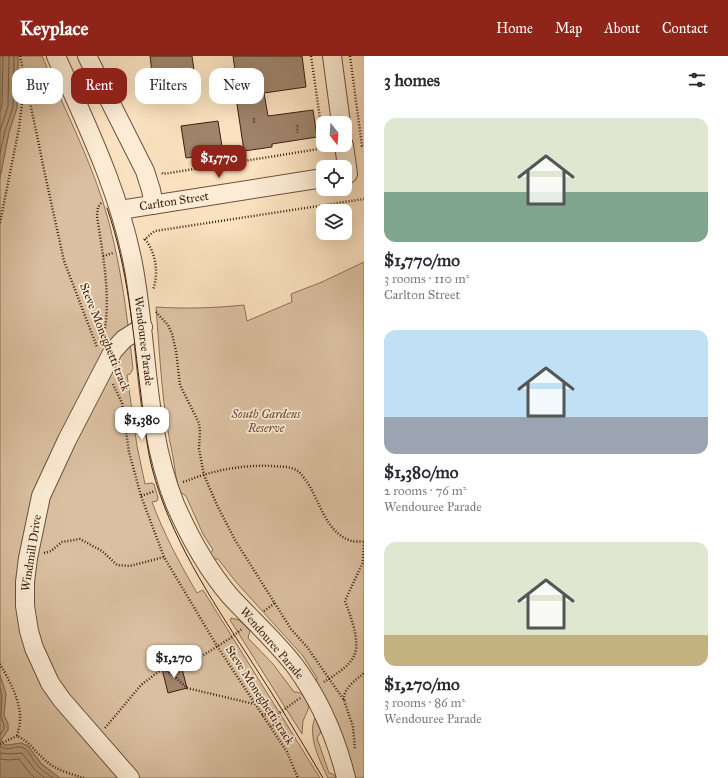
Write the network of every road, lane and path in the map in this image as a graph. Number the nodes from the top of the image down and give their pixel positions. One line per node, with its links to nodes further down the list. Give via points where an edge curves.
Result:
1 (20, 56): 7 (path, Steve Moneghetti track)
2 (56, 56): 21 (street, Wendouree Parade, via 99,152)
3 (87, 56): 20 (street, via 145,171)
4 (311, 56): 10 (path)
5 (332, 56): 11 (street)
6 (350, 56): 12 (path)
7 (23, 68)
8 (22, 104): 17 (path)
9 (31, 104): 30 (path, Steve Moneghetti track, via 64,261)
10 (320, 116)
11 (340, 116)
12 (364, 146)
13 (316, 149): 14 (path)
14 (163, 174)
15 (316, 179): 20 (street, Carlton Street)
16 (0, 192): 17 (path)
17 (5, 194): 22 (path)
18 (364, 199): 23 (path, via 155,231)
19 (102, 202): 26 (path, via 98,207 97,216)
20 (154, 205): 21 (street, Carlton Street)
21 (120, 210): 29 (street, Wendouree Parade, via 134,269)
22 (0, 223)
23 (145, 239): 24 (path); 27 (path, via 155,259 156,280)
24 (142, 242)
25 (113, 253): 26 (path)
26 (103, 256): 30 (path, via 107,293)
27 (153, 291)
28 (155, 306): 31 (path, via 156,314 168,325 172,334 180,385 200,427)
29 (143, 327): 30 (street, Windmill Drive, via 120,342); 37 (street, Wendouree Parade, via 152,411 164,471 175,502 201,555 230,596)
30 (103, 362): 35 (path, Steve Moneghetti track, via 122,403 129,452 141,496); 48 (street, Windmill Drive, via 41,496 28,558 25,595 29,631 44,671 62,700)
31 (204, 475): 32 (path, via 255,466 294,469 308,484 325,517 336,531 352,541); 36 (path, via 234,540)
32 (364, 542)
33 (364, 545): 42 (path, via 363,562 345,601 355,636 356,651 348,664)
34 (41, 553): 35 (path, via 47,553 62,542 80,539 102,551 117,565 130,566)
35 (164, 557): 38 (path, Steve Moneghetti track)
36 (275, 602): 37 (path); 42 (path, via 290,629 307,647)
37 (253, 620): 38 (path); 54 (street, Wendouree Parade, via 294,665 315,697 332,732)
38 (217, 646): 41 (path); 44 (path, Steve Moneghetti track)
39 (0, 664): 47 (path, via 20,713)
40 (364, 673): 43 (path, via 346,690)
41 (174, 676): 44 (path, via 187,688); 48 (path, via 162,669 147,680)
42 (329, 679): 43 (path)
43 (344, 700): 50 (path, via 353,727)
44 (255, 704): 45 (path, Steve Moneghetti track)
45 (262, 715): 46 (path, Steve Moneghetti track); 46 (path, via 270,713 275,716 276,723)
46 (270, 727): 53 (path, Steve Moneghetti track, via 287,752)
47 (17, 736): 49 (path); 51 (path, via 25,739 46,762)
48 (94, 737): 52 (street, Windmill Drive)
49 (1, 743)
50 (355, 752)
51 (84, 778)
52 (130, 778)
53 (298, 778)
54 (346, 778)

